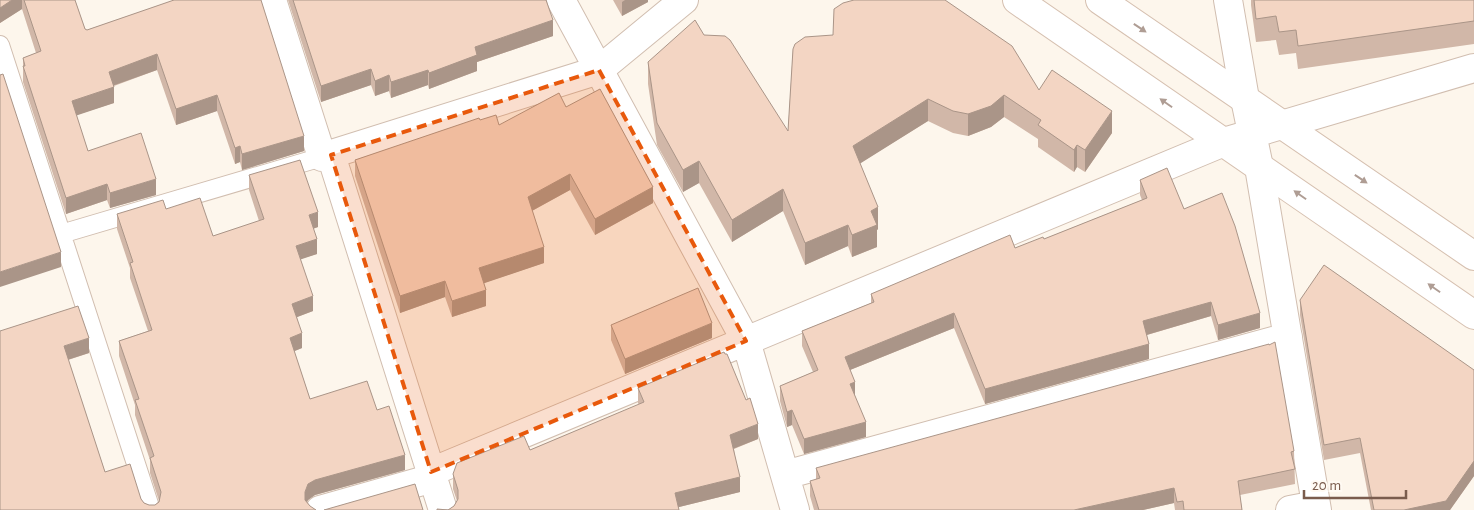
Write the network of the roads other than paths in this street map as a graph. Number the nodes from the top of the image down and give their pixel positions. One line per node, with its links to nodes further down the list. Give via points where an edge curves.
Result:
1 (272, 0): 15 (street)
2 (561, 0): 9 (street)
3 (684, 0): 9 (street)
4 (1017, 0): 14 (street, one-way to 4)
5 (1100, 0): 11 (street, one-way to 11)
6 (1228, 0): 11 (street)
7 (0, 45): 10 (lane)
8 (1474, 68): 12 (street)
9 (599, 70): 15 (street); 21 (street)
10 (4, 71): 17 (lane)
11 (1245, 100): 12 (street); 13 (street)
12 (1283, 126): 13 (street); 18 (street, one-way to 18)
13 (1253, 134): 14 (street); 16 (street)
14 (1224, 142): 16 (street); 21 (street)
15 (326, 156): 17 (lane); 22 (street)
16 (1259, 167): 19 (street, one-way to 16); 20 (street)
17 (61, 234): 25 (lane)
18 (1474, 256)
19 (1474, 315)
20 (1288, 337): 23 (street); 24 (street)
21 (746, 341): 22 (street); 23 (street)
22 (432, 475): 26 (street); 27 (street)
23 (785, 475): 28 (street)
24 (1308, 508)
25 (151, 510)
26 (320, 510)
27 (443, 510)
28 (795, 510)

